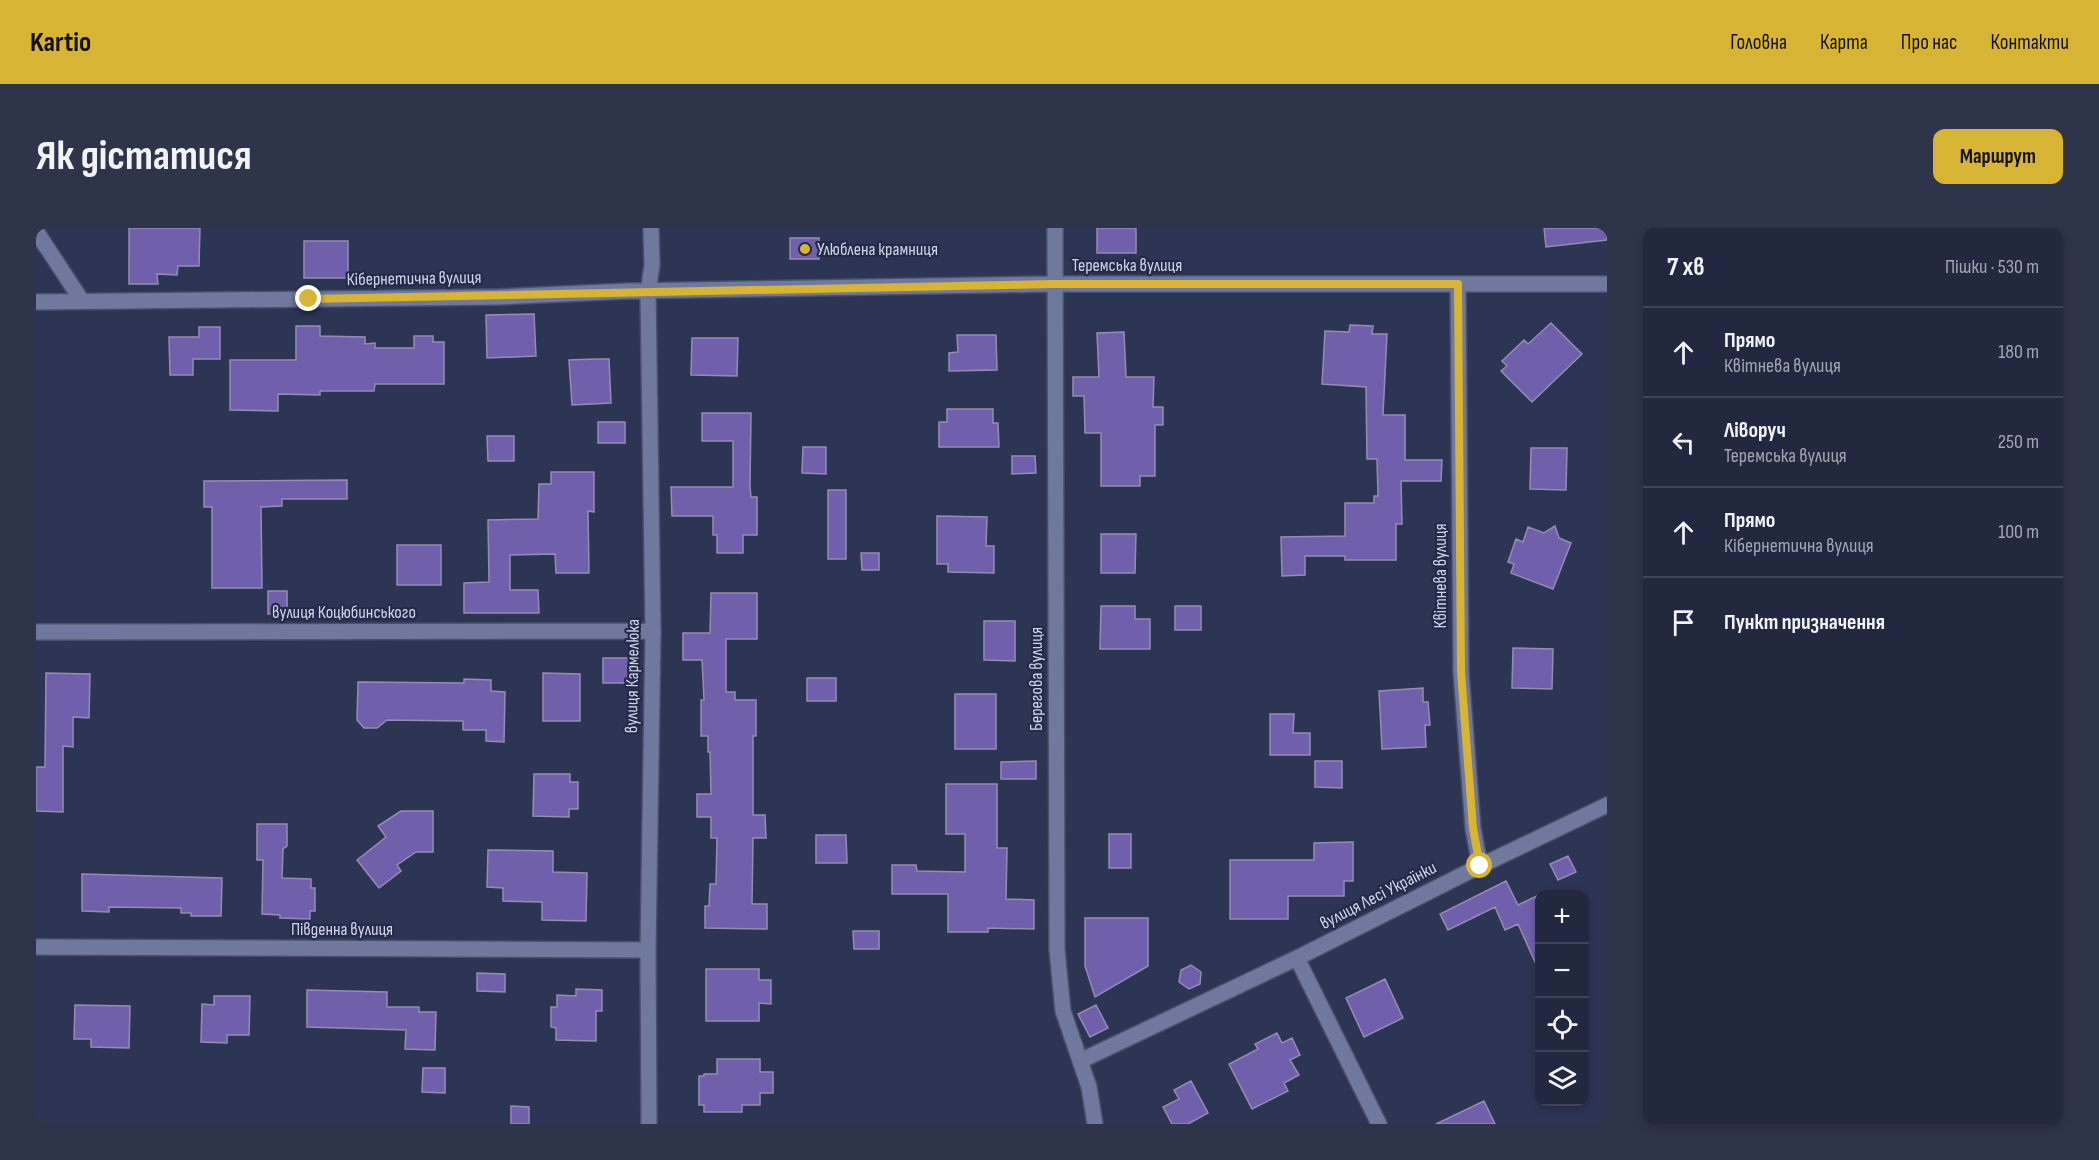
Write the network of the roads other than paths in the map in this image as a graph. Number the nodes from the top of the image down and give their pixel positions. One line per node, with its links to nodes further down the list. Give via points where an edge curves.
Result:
1 (651, 228): 7 (street, вулиця Кармелюка)
2 (1055, 228): 4 (street, Берегова вулиця)
3 (36, 231): 8 (street)
4 (1054, 284): 5 (street, Теремська вулиця); 7 (street, Теремська вулиця); 17 (street, Берегова вулиця, via 1057,950 1063,1011)
5 (1458, 284): 6 (street, Теремська вулиця); 13 (street, Квітнева вулиця, via 1461,672 1470,796)
6 (1607, 284)
7 (648, 292): 8 (street, Кібернетична вулиця); 10 (street, вулиця Кармелюка)
8 (82, 301): 9 (street, Кібернетична вулиця)
9 (36, 302)
10 (653, 631): 11 (street, вулиця Коцюбинського); 15 (street, вулиця Кармелюка)
11 (36, 632)
12 (1607, 805): 13 (street, вулиця Лесі Українки)
13 (1480, 866): 16 (street, вулиця Лесі Українки)
14 (36, 947): 15 (street, Південна вулиця)
15 (648, 950): 18 (street, вулиця Кармелюка)
16 (1297, 958): 17 (street, вулиця Лесі Українки); 20 (street)
17 (1080, 1061): 19 (street, Берегова вулиця)
18 (649, 1124)
19 (1095, 1124)
20 (1379, 1124)

